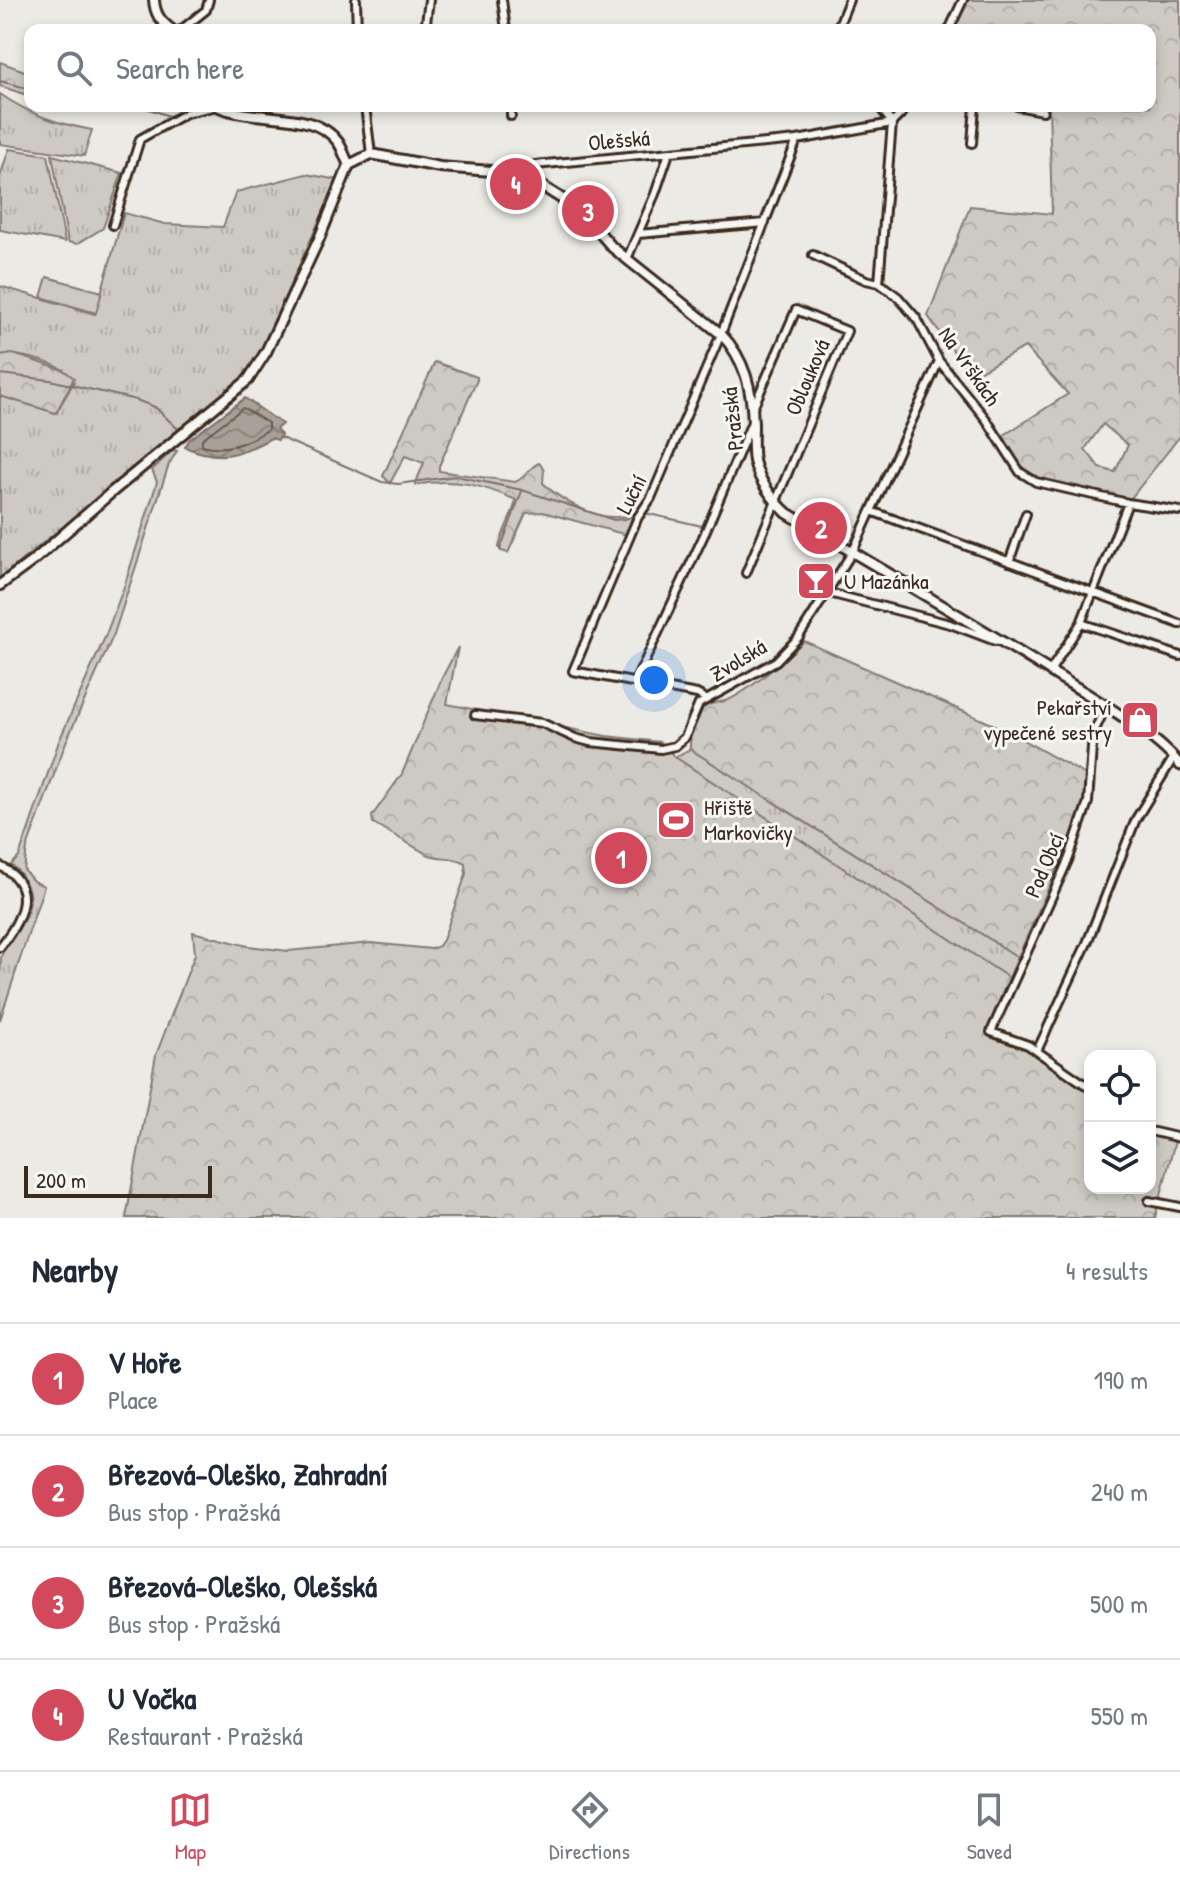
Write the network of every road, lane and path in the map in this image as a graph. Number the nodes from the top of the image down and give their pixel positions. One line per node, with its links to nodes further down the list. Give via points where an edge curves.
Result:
1 (154, 0): 8 (street)
2 (209, 0): 9 (street, via 206,10)
3 (356, 0): 10 (street)
4 (429, 0): 11 (street)
5 (502, 0): 12 (street)
6 (849, 0): 13 (street)
7 (963, 0): 14 (street)
8 (163, 24)
9 (188, 24)
10 (357, 24)
11 (426, 24)
12 (505, 24)
13 (839, 24)
14 (952, 24)
15 (190, 112): 31 (street, via 140,139)
16 (230, 112): 28 (street, via 312,122 339,143)
17 (366, 112): 27 (street)
18 (511, 112): 22 (street)
19 (884, 112): 23 (street)
20 (903, 112): 23 (street)
21 (975, 112): 25 (street)
22 (511, 116)
23 (892, 123): 24 (street, Olešská); 35 (street)
24 (797, 140): 26 (street, Olešská); 30 (street, Luční)
25 (972, 143)
26 (669, 153): 29 (street, Olešská, via 535,165); 32 (street)
27 (371, 154): 28 (street); 29 (street, Pražská)
28 (349, 165): 47 (street, via 266,352 248,380)
29 (517, 173): 34 (street, Pražská, via 580,210)
30 (765, 223): 32 (street); 36 (street, Luční)
31 (113, 225)
32 (638, 234): 34 (street)
33 (813, 255): 35 (street)
34 (627, 259): 36 (street, Pražská)
35 (879, 283): 37 (street, Na Vrškách, via 917,319)
36 (721, 334): 38 (street, Pražská, via 742,361); 55 (street, Luční, via 573,671)
37 (939, 361): 40 (street, Na Vrškách, via 1020,472 1036,482); 41 (street, Zvolská)
38 (753, 415): 39 (street, Pražská, via 755,462); 39 (street, Oblouková, via 796,310 847,331); 55 (street)
39 (774, 501): 44 (street, Pražská); 46 (street)
40 (1128, 503): 42 (street, Na Vrškách); 49 (street)
41 (871, 511): 44 (street, Zvolská); 45 (street)
42 (1180, 511)
43 (1026, 514): 45 (street)
44 (853, 551): 48 (street, Zvolská); 52 (street, Pražská)
45 (1009, 562): 49 (street)
46 (746, 573)
47 (0, 585)
48 (829, 593): 52 (street, via 950,624); 56 (street, Zvolská, via 776,661)
49 (1095, 593): 50 (street); 51 (street)
50 (1081, 623): 53 (street); 54 (street)
51 (1180, 624)
52 (1020, 650): 54 (street, Pražská)
53 (1180, 656)
54 (1050, 671): 57 (street, Pražská)
55 (635, 682): 56 (street)
56 (706, 699): 58 (street, Zvolská, via 685,737 661,749 590,742 542,723)
57 (1106, 706): 59 (street, Pražská); 62 (street, Pod Obcí, via 1093,734 1090,787 1069,858 991,1032)
58 (475, 715)
59 (1177, 761): 62 (street, via 1136,819)
60 (0, 866): 61 (street, via 16,877 23,895 20,916)
61 (0, 947)
62 (1037, 1051): 63 (street)
63 (1084, 1084)
64 (1156, 1132): 65 (street)
65 (1180, 1138)
66 (1149, 1201): 67 (street)
67 (1180, 1207)

